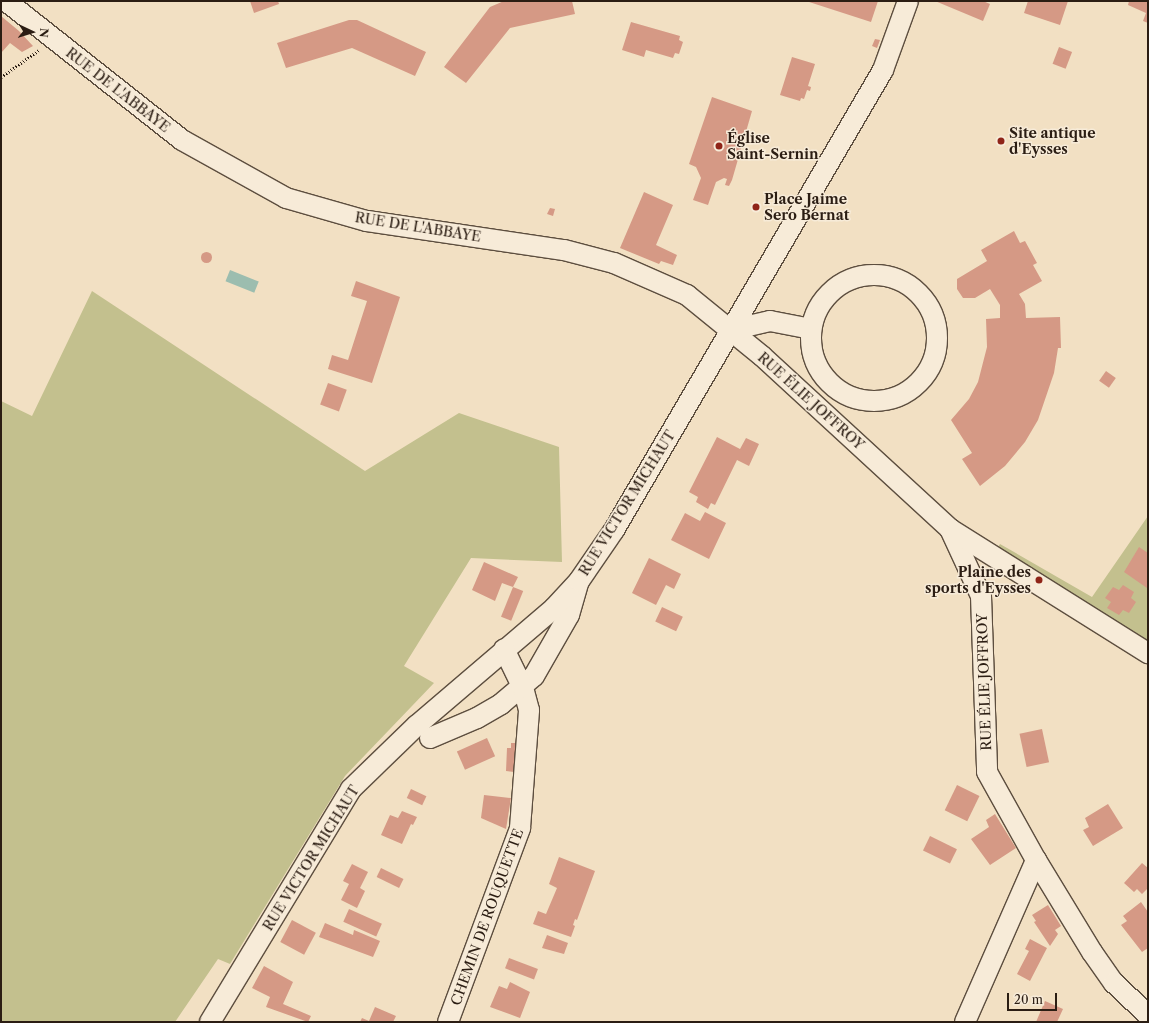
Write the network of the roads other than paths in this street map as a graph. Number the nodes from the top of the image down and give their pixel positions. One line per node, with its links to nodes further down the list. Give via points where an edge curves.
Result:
1 (6, 1): 4 (street, RUE DE L'ABBAYE, via 182,140 286,198 367,220 564,250 614,263 687,295)
2 (908, 1): 4 (street, RUE VICTOR MICHAUT, via 883,70)
3 (811, 329): 3 (street, via 812,351 820,372 835,388 854,399 866,402 888,401 914,389 928,372 937,352 938,336 933,314 921,295 906,283 885,276 863,276 842,283 829,293 816,312); 4 (street, via 770,321)
4 (731, 330): 5 (street, RUE ÉLIE JOFFROY); 6 (street, RUE VICTOR MICHAUT, via 648,473)
5 (950, 529): 8 (street); 11 (street, RUE ÉLIE JOFFROY, via 981,596 987,772)
6 (579, 581): 7 (street, RUE VICTOR MICHAUT, via 554,608); 9 (street, via 569,615 534,676)
7 (504, 649): 9 (street, CHEMIN DE ROUQUETTE); 13 (street, RUE VICTOR MICHAUT, via 416,726 351,789)
8 (1148, 653)
9 (523, 688): 10 (street, via 477,718); 14 (street, CHEMIN DE ROUQUETTE, via 528,710 528,738 520,828)
10 (430, 738)
11 (1036, 860): 12 (street, RUE ÉLIE JOFFROY, via 1114,983); 15 (street)
12 (1148, 1015)
13 (210, 1022)
14 (448, 1022)
15 (965, 1022)

